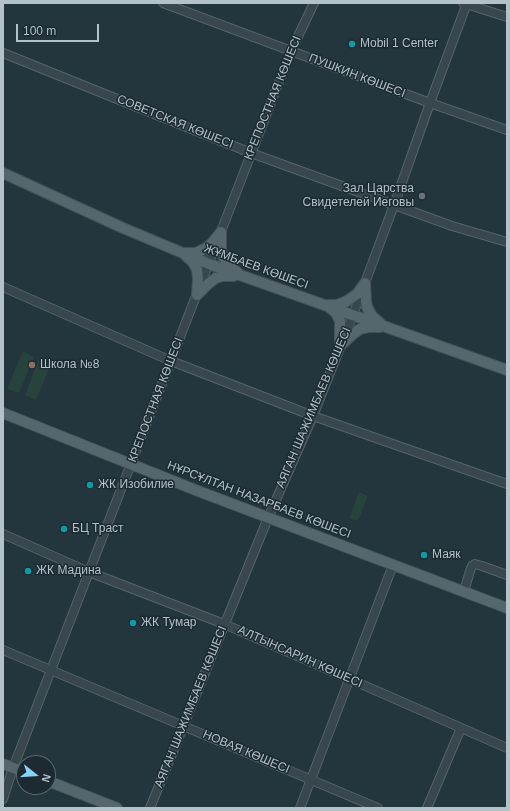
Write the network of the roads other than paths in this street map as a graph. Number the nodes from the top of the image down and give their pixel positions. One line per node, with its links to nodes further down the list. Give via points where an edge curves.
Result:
1 (163, 3): 5 (street, ПУШКИН КӨШЕСІ)
2 (314, 3): 5 (street, КРЕПОСТНАЯ КӨШЕСІ)
3 (465, 3): 4 (street); 7 (street, АЯГАН ШАЖИМБАЕВ КӨШЕСІ)
4 (507, 17)
5 (291, 51): 7 (street, ПУШКИН КӨШЕСІ); 9 (street, КРЕПОСТНАЯ КӨШЕСІ)
6 (3, 53): 9 (street, СОВЕТСКАЯ КӨШЕСІ)
7 (430, 103): 8 (street, ПУШКИН КӨШЕСІ); 11 (street, АЯГАН ШАЖИМБАЕВ КӨШЕСІ)
8 (507, 130)
9 (251, 153): 11 (street, СОВЕТСКАЯ КӨШЕСІ); 12 (street, КРЕПОСТНАЯ КӨШЕСІ)
10 (3, 173): 14 (main road, ЖҰМБАЕВ КӨШЕСІ)
11 (394, 205): 13 (street, СОВЕТСКАЯ КӨШЕСІ); 17 (street, АЯГАН ШАЖИМБАЕВ КӨШЕСІ)
12 (221, 232): 14 (main road, via 203,250); 15 (street, КРЕПОСТНАЯ КӨШЕСІ); 16 (main road, via 224,259)
13 (507, 242)
14 (182, 253): 15 (main road, ЖҰМБАЕВ КӨШЕСІ); 19 (main road, via 196,268)
15 (209, 264): 16 (main road, ЖҰМБАЕВ КӨШЕСІ); 19 (street, КРЕПОСТНАЯ КӨШЕСІ)
16 (241, 276): 19 (main road, via 216,278); 20 (main road, ЖҰМБАЕВ КӨШЕСІ)
17 (365, 283): 20 (main road, via 357,294 347,301 337,305); 21 (street, АЯГАН ШАЖИМБАЕВ КӨШЕСІ); 22 (main road, via 368,310)
18 (3, 287): 24 (street)
19 (197, 295): 24 (street, КРЕПОСТНАЯ КӨШЕСІ)
20 (324, 305): 21 (main road, ЖҰМБАЕВ КӨШЕСІ); 23 (main road, via 334,311 339,319)
21 (353, 315): 22 (main road, ЖҰМБАЕВ КӨШЕСІ); 23 (street, АЯГАН ШАЖИМБАЕВ КӨШЕСІ)
22 (385, 326): 23 (main road, via 360,329); 25 (main road, ЖҰМБАЕВ КӨШЕСІ)
23 (340, 346): 27 (street, АЯГАН ШАЖИМБАЕВ КӨШЕСІ)
24 (170, 361): 27 (street); 28 (street, КРЕПОСТНАЯ КӨШЕСІ)
25 (507, 370)
26 (3, 413): 28 (main road, НҰРСҰЛТАН НАЗАРБАЕВ КӨШЕСІ)
27 (312, 416): 29 (street); 30 (street, АЯГАН ШАЖИМБАЕВ КӨШЕСІ)
28 (131, 465): 30 (main road, НҰРСҰЛТАН НАЗАРБАЕВ КӨШЕСІ); 33 (street, КРЕПОСТНАЯ КӨШЕСІ)
29 (507, 484)
30 (268, 518): 32 (main road, НҰРСҰЛТАН НАЗАРБАЕВ КӨШЕСІ); 37 (street, АЯГАН ШАЖИМБАЕВ КӨШЕСІ)
31 (3, 534): 33 (street, АЛТЫНСАРИН КӨШЕСІ)
32 (393, 565): 35 (main road, НҰРСҰЛТАН НАЗАРБАЕВ КӨШЕСІ); 40 (street)
33 (89, 572): 37 (street, АЛТЫНСАРИН КӨШЕСІ); 39 (street, КРЕПОСТНАЯ КӨШЕСІ)
34 (507, 575): 35 (street, via 475,564 471,568)
35 (464, 591): 36 (main road, НҰРСҰЛТАН НАЗАРБАЕВ КӨШЕСІ)
36 (507, 608)
37 (224, 624): 40 (street, АЛТЫНСАРИН КӨШЕСІ); 41 (street, АЯГАН ШАЖИМБАЕВ КӨШЕСІ)
38 (3, 650): 39 (street, НОВАЯ КӨШЕСІ)
39 (51, 670): 41 (street, НОВАЯ КӨШЕСІ); 45 (street, КРЕПОСТНАЯ КӨШЕСІ)
40 (349, 679): 42 (street, АЛТЫНСАРИН КӨШЕСІ); 47 (street)
41 (183, 726): 47 (street, НОВАЯ КӨШЕСІ); 51 (street, АЯГАН ШАЖИМБАЕВ КӨШЕСІ)
42 (461, 728): 43 (street, АЛТЫНСАРИН КӨШЕСІ); 54 (street)
43 (507, 748)
44 (3, 764): 45 (main road)
45 (13, 768): 46 (main road); 49 (street, КРЕПОСТНАЯ КӨШЕСІ)
46 (16, 769)
47 (311, 779): 52 (street); 53 (street, НОВАЯ КӨШЕСІ)
48 (56, 784): 50 (main road)
49 (3, 799)
50 (117, 808)
51 (150, 808)
52 (300, 808)
53 (378, 808)
54 (427, 808)

